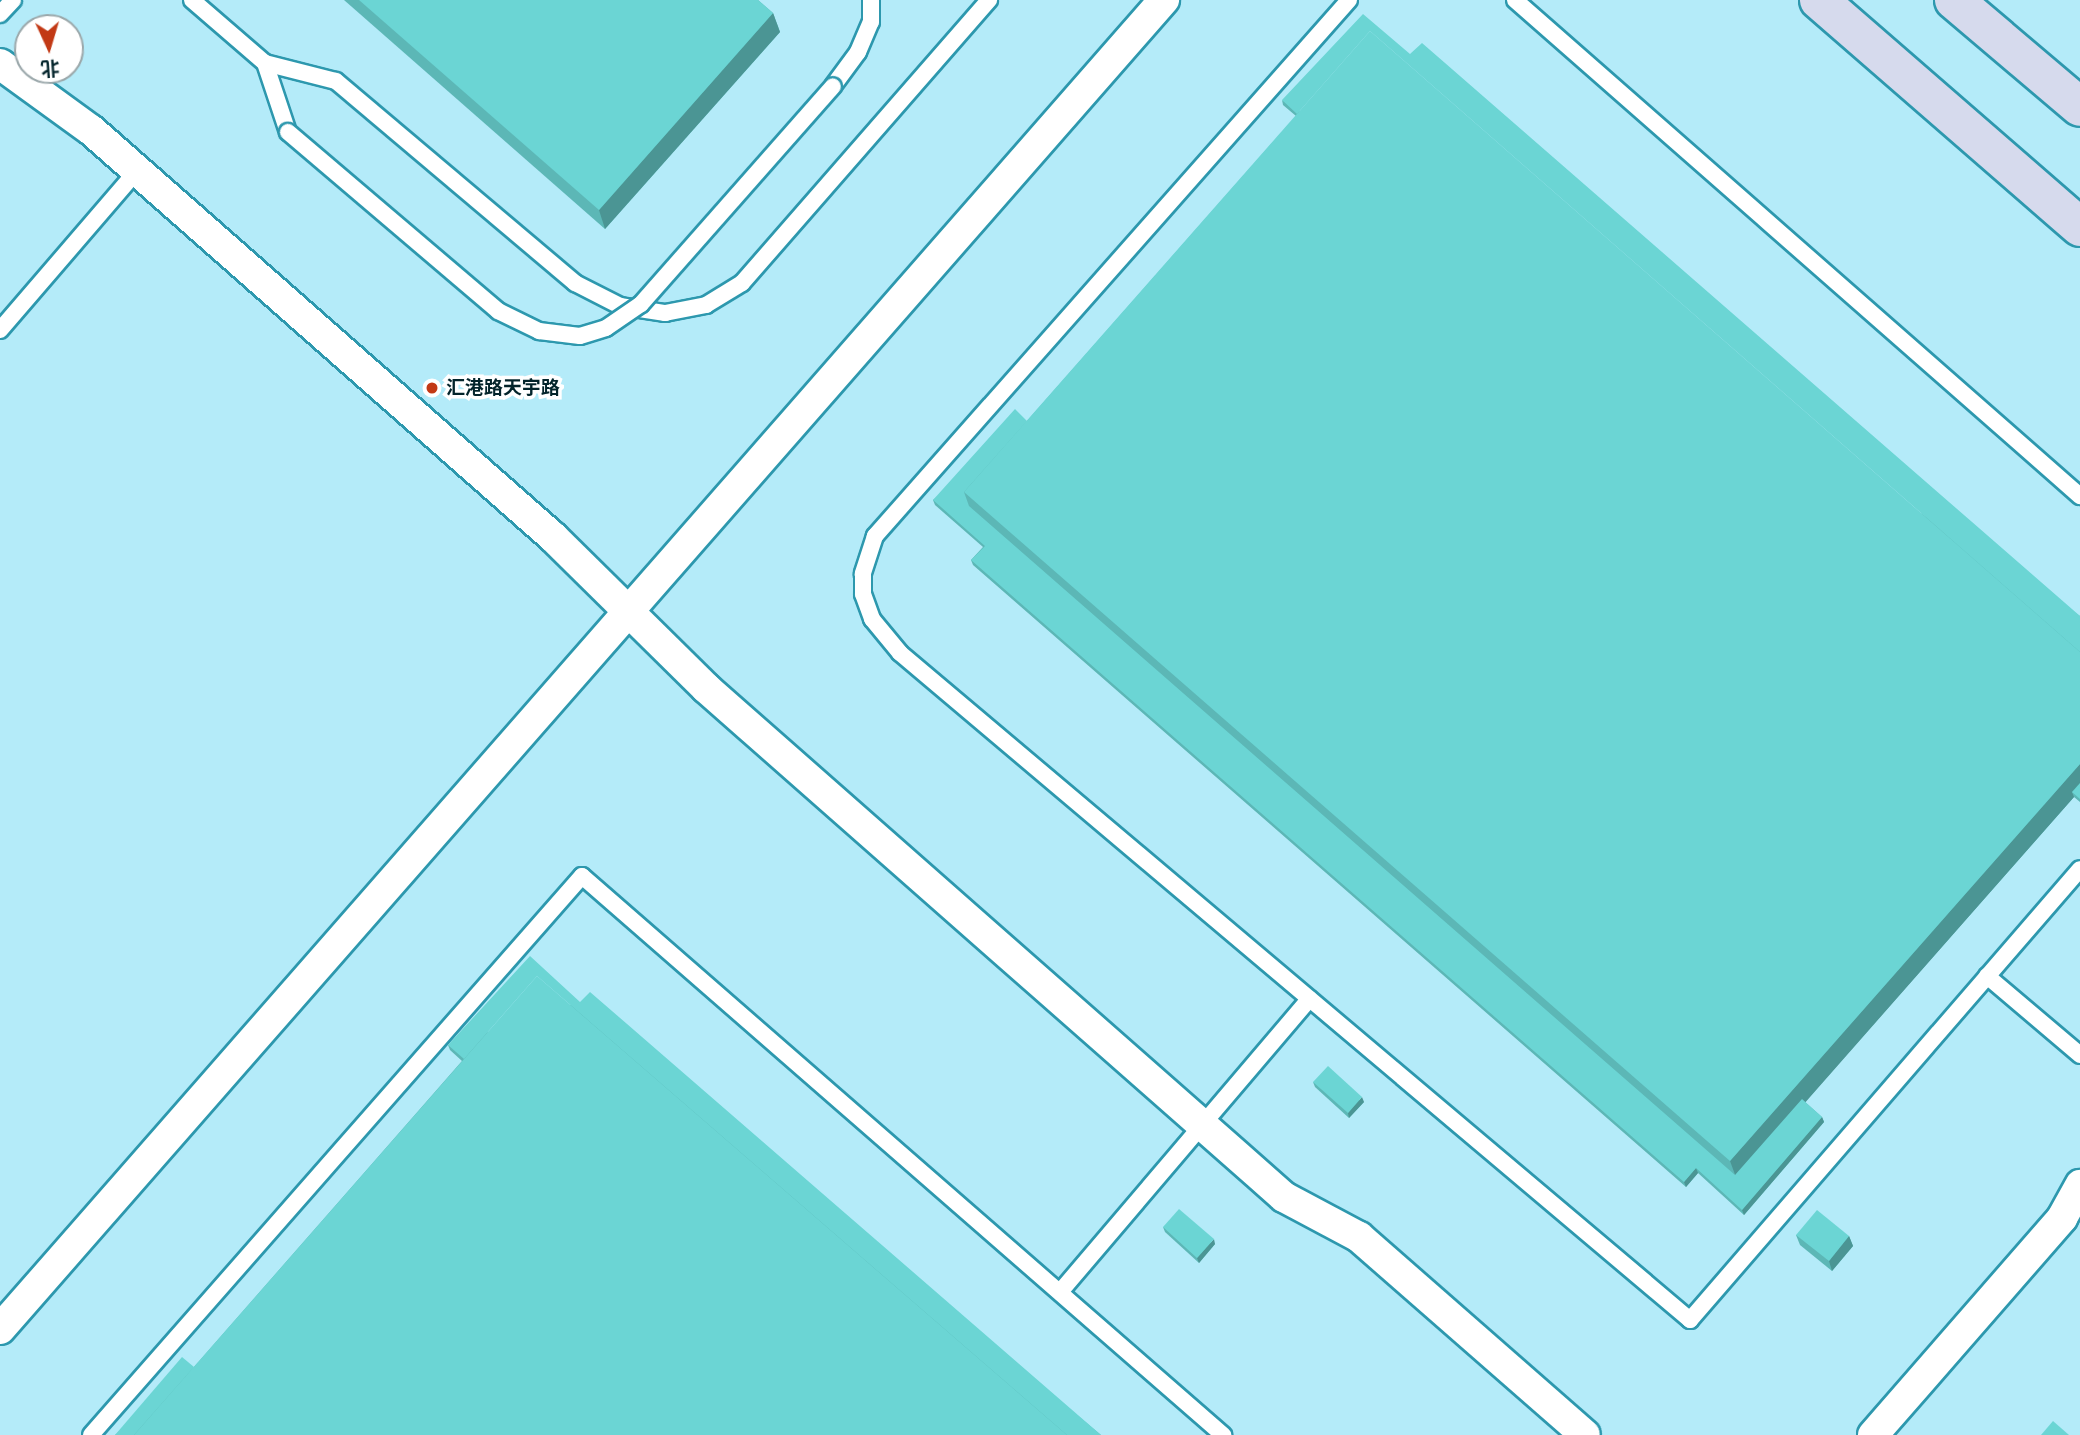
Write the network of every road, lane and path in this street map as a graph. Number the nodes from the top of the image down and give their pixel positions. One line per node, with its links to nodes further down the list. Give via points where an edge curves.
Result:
1 (13, 0): 10 (lane)
2 (192, 0): 11 (lane)
3 (871, 0): 11 (lane, bridge, via 871,22 858,52 833,86 641,304 606,328 580,336 539,331 498,311 288,132)
4 (989, 0): 11 (lane, via 742,283 706,305 665,313 620,306 575,282 336,81)
5 (1164, 0): 18 (street)
6 (1349, 0): 21 (lane, via 875,536 863,573 863,594 873,619 900,653)
7 (1515, 0): 17 (lane)
8 (1819, 0): 15 (main road)
9 (1954, 0): 13 (main road)
10 (0, 14)
11 (265, 63)
12 (0, 64): 14 (street, via 91,130)
13 (2080, 107)
14 (137, 171): 16 (lane); 18 (street, via 553,537)
15 (2080, 227)
16 (0, 330)
17 (2080, 496)
18 (630, 611): 23 (street, via 706,688); 26 (street)
19 (2080, 869): 20 (lane)
20 (1987, 976): 21 (lane, via 1690,1320); 22 (lane)
21 (1309, 999): 23 (lane)
22 (2080, 1055)
23 (1202, 1125): 25 (lane); 29 (street, via 1284,1198 1359,1237)
24 (2080, 1185): 30 (street, via 2062,1218)
25 (1060, 1292): 27 (lane, via 582,876); 28 (lane)
26 (0, 1329)
27 (91, 1435)
28 (1223, 1435)
29 (1585, 1435)
30 (1873, 1435)

